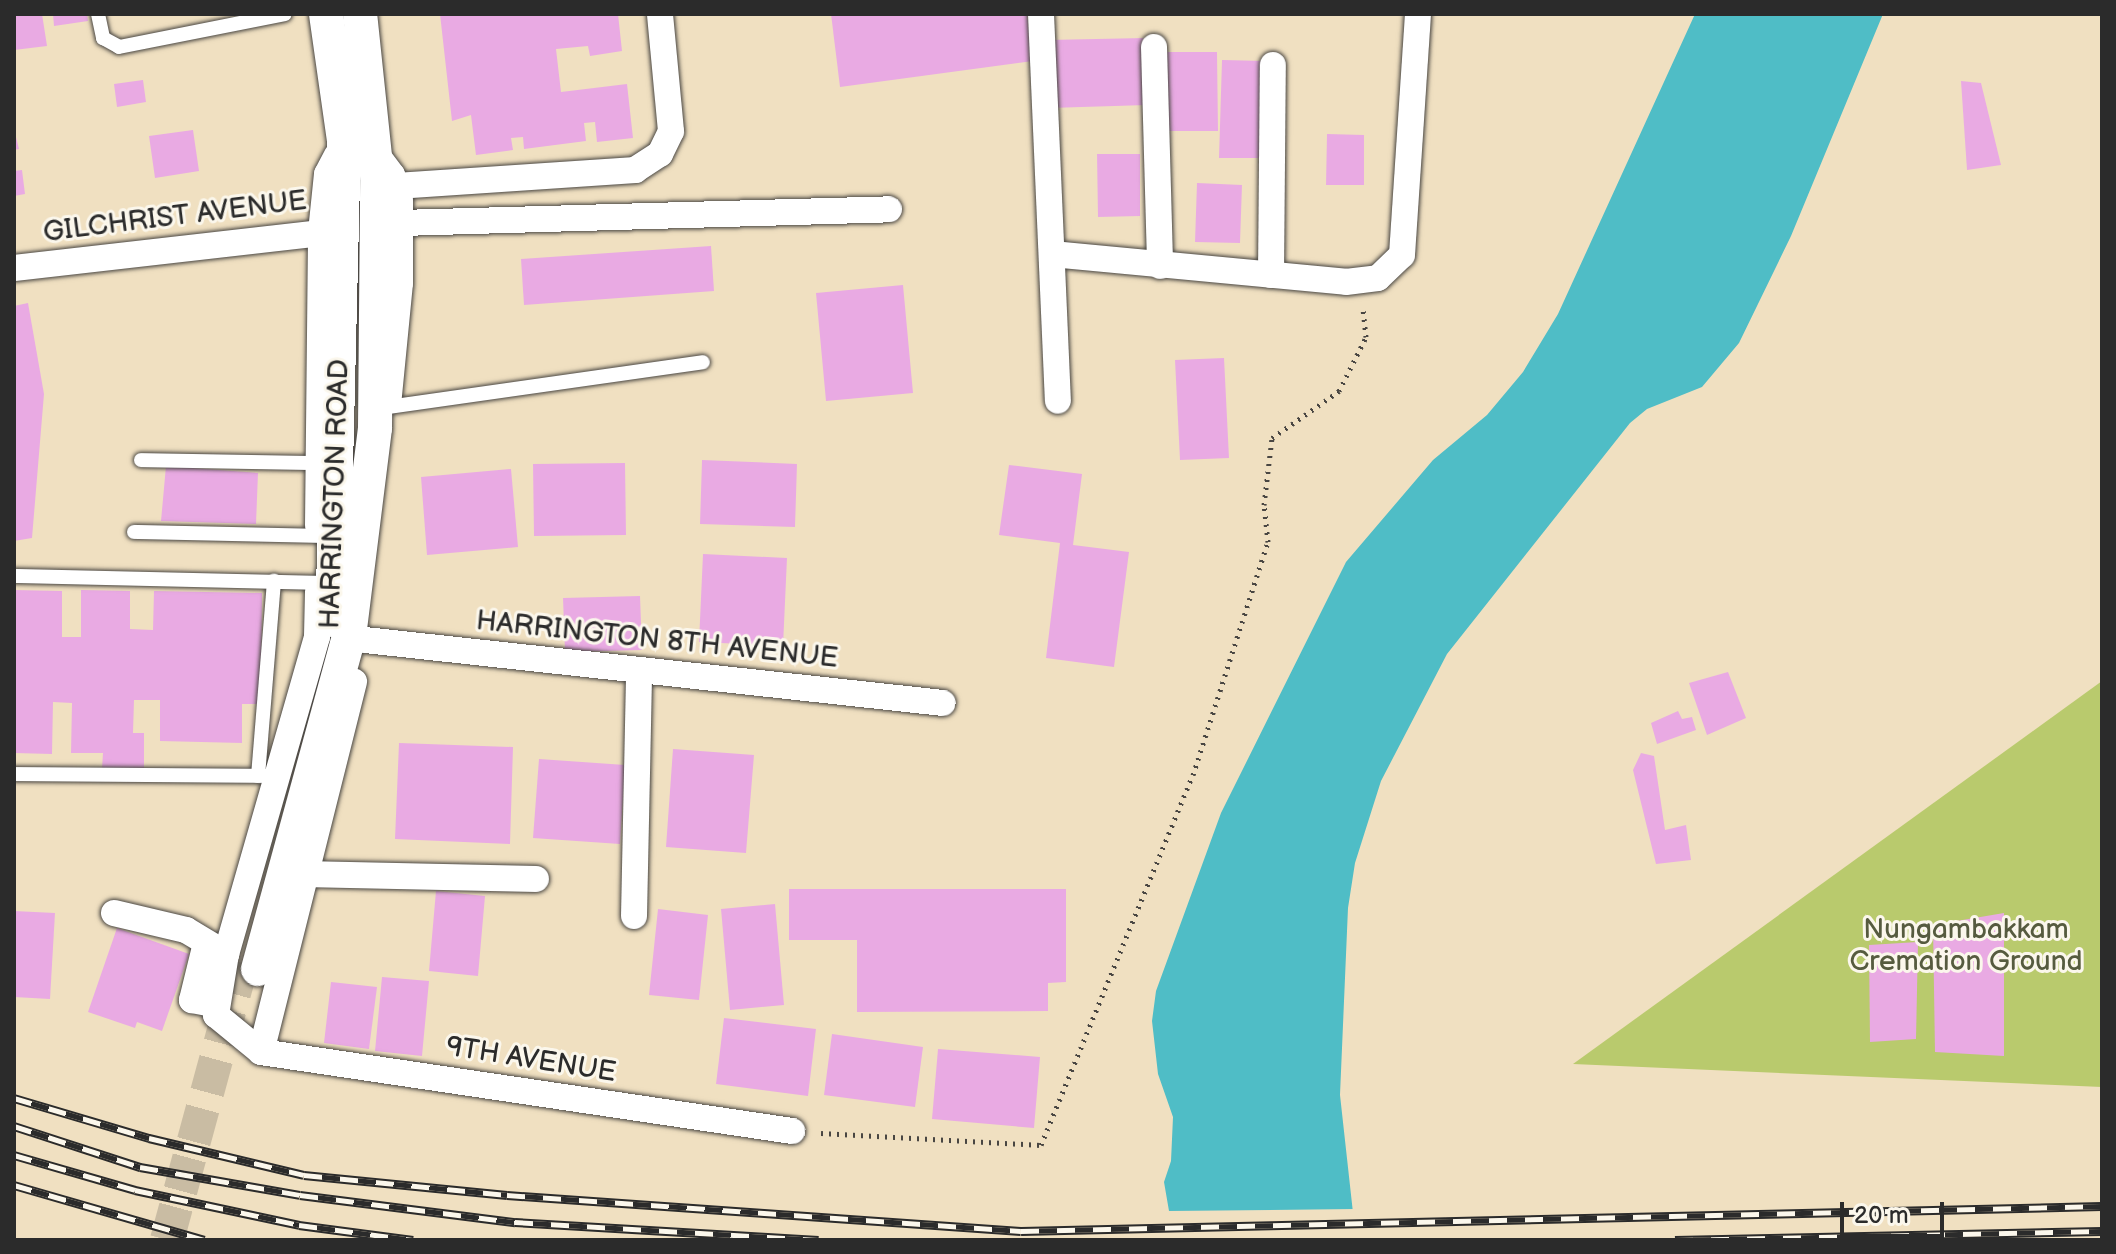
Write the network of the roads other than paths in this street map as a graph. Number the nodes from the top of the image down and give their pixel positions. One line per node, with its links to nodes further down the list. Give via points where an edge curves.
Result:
1 (98, 14): 2 (lane, via 103,38 119,47)
2 (285, 14)
3 (326, 14): 10 (street, HARRINGTON ROAD)
4 (360, 14): 10 (street)
5 (660, 14): 11 (street, via 671,131 660,154 635,170)
6 (1041, 14): 14 (street)
7 (1418, 14): 17 (street, via 1402,255 1378,278)
8 (1154, 47): 15 (street)
9 (1273, 65): 17 (street)
10 (359, 146): 11 (street); 13 (street, HARRINGTON ROAD)
11 (396, 186): 13 (street)
12 (889, 209): 13 (street, GILCHRIST AVENUE)
13 (360, 228): 16 (street, GILCHRIST AVENUE); 20 (street); 22 (street); 37 (street, HARRINGTON ROAD, via 332,634)
14 (1052, 254): 15 (street); 19 (street)
15 (1160, 266): 17 (street)
16 (14, 268)
17 (1271, 275)
18 (703, 362): 20 (lane)
19 (1058, 401)
20 (388, 407): 28 (street)
21 (141, 460): 22 (lane)
22 (318, 463): 24 (street)
23 (134, 532): 24 (lane)
24 (318, 536): 27 (street)
25 (14, 576): 26 (lane)
26 (274, 581): 27 (lane); 32 (lane)
27 (318, 583): 32 (street, via 317,637)
28 (365, 640): 29 (street, HARRINGTON 8TH AVENUE); 33 (street)
29 (639, 670): 30 (street, HARRINGTON 8TH AVENUE); 36 (street)
30 (943, 703)
31 (14, 774): 32 (lane)
32 (268, 776): 37 (street)
33 (304, 874): 34 (street); 38 (street)
34 (536, 879)
35 (114, 913): 37 (street, via 164,922)
36 (634, 916)
37 (233, 957): 38 (street, via 216,1015)
38 (261, 1052): 39 (street, 9TH AVENUE)
39 (792, 1131)

